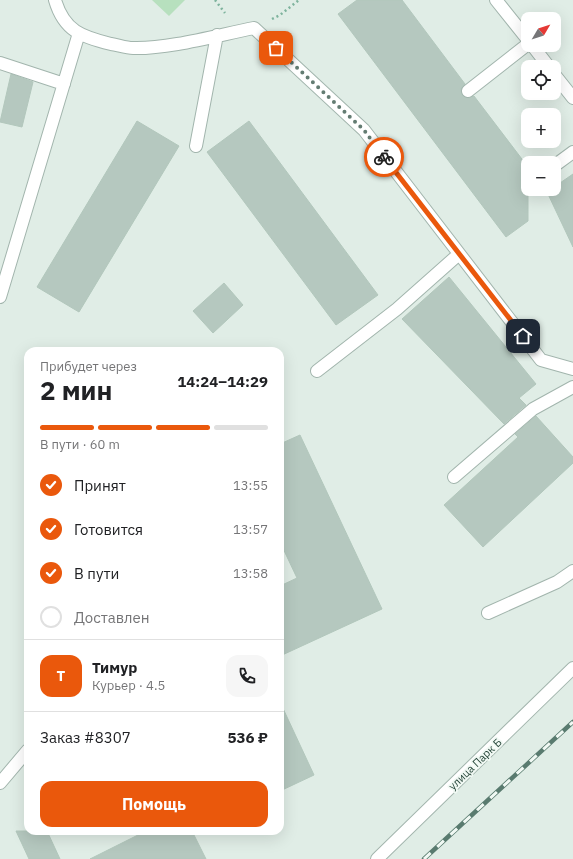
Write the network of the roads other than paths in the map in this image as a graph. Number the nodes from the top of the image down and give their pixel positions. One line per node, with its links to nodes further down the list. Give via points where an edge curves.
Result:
1 (55, 0): 4 (street, via 58,11 69,27)
2 (496, 0): 3 (street)
3 (521, 31)
4 (79, 33): 5 (street, via 88,39 132,48 177,44); 11 (street)
5 (217, 35): 14 (street); 17 (street, via 254,28 364,130)
6 (521, 49): 12 (street)
7 (537, 52): 8 (street)
8 (544, 60)
9 (0, 63): 11 (street)
10 (561, 83): 13 (street)
11 (64, 84): 18 (street)
12 (468, 91)
13 (573, 98)
14 (196, 146)
15 (573, 152): 16 (street)
16 (561, 161)
17 (459, 254): 19 (street, via 541,360); 20 (street, via 396,309)
18 (0, 297)
19 (573, 369)
20 (318, 370)
21 (573, 387): 22 (street, via 533,409)
22 (454, 477)
23 (573, 571): 24 (street, via 557,582)
24 (488, 612)
25 (573, 668): 28 (street, улица Парк Б)
26 (24, 755): 27 (street)
27 (0, 783)
28 (377, 859)

